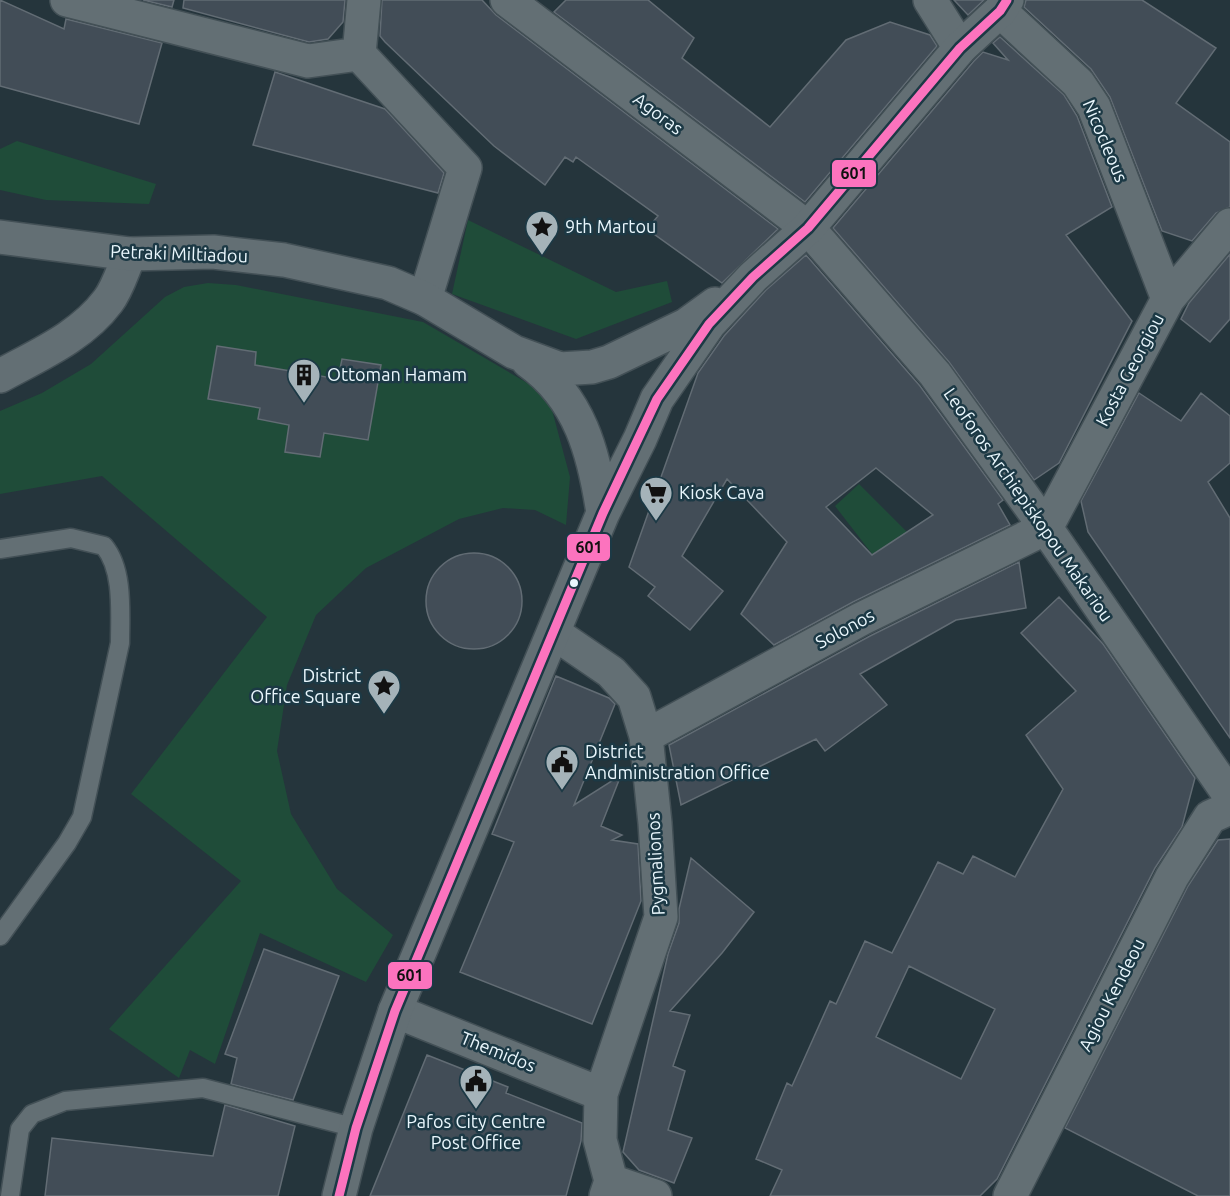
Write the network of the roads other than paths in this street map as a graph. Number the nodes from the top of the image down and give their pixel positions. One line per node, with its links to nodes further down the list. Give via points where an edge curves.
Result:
1 (67, 0): 7 (street, via 308,61)
2 (364, 0): 7 (street)
3 (930, 0): 6 (street)
4 (520, 3): 9 (street, Agoras)
5 (1003, 6): 6 (street); 14 (street, Nicocleous, via 1078,83 1094,106)
6 (960, 48): 9 (street)
7 (359, 54): 13 (street, via 465,168)
8 (1230, 225): 14 (street, Kosta Georgiou)
9 (808, 228): 12 (street); 18 (street, Leoforos Archiepiskopou Makariou, via 935,374)
10 (0, 237): 11 (street, Petraki Miltiadou)
11 (130, 254): 13 (street, Petraki Miltiadou, via 213,252 284,260 388,283); 16 (street, via 109,299 91,320 68,338)
12 (753, 277): 15 (street, Petraki Miltiadou, via 686,325 592,367 560,369); 17 (street, via 709,324 657,399)
13 (425, 299): 15 (street, Petraki Miltiadou)
14 (1168, 299): 18 (street, Kosta Georgiou)
15 (513, 352): 17 (street, via 548,376 569,401 592,455)
16 (0, 376)
17 (603, 513): 20 (street)
18 (1047, 528): 21 (street, Solonos, via 861,619); 22 (street, Leoforos Archiepiskopou Makariou)
19 (0, 549): 24 (lane, via 71,538 104,546 116,564 120,643 82,817)
20 (554, 633): 21 (street, Pygmalionos, via 611,672 634,697); 25 (street)
21 (646, 736): 26 (street, Pygmalionos, via 661,917)
22 (1230, 796)
23 (1230, 808): 32 (street, Agiou Kendeou, via 1210,817 1172,877)
24 (0, 936)
25 (395, 1011): 26 (street, Themidos); 27 (street)
26 (601, 1094): 28 (street, Pygmalionos, via 600,1140)
27 (356, 1128): 29 (lane, via 203,1088 64,1101 32,1114 20,1129); 30 (street)
28 (609, 1188): 31 (street)
29 (10, 1196)
30 (339, 1196)
31 (655, 1196)
32 (1010, 1196)

